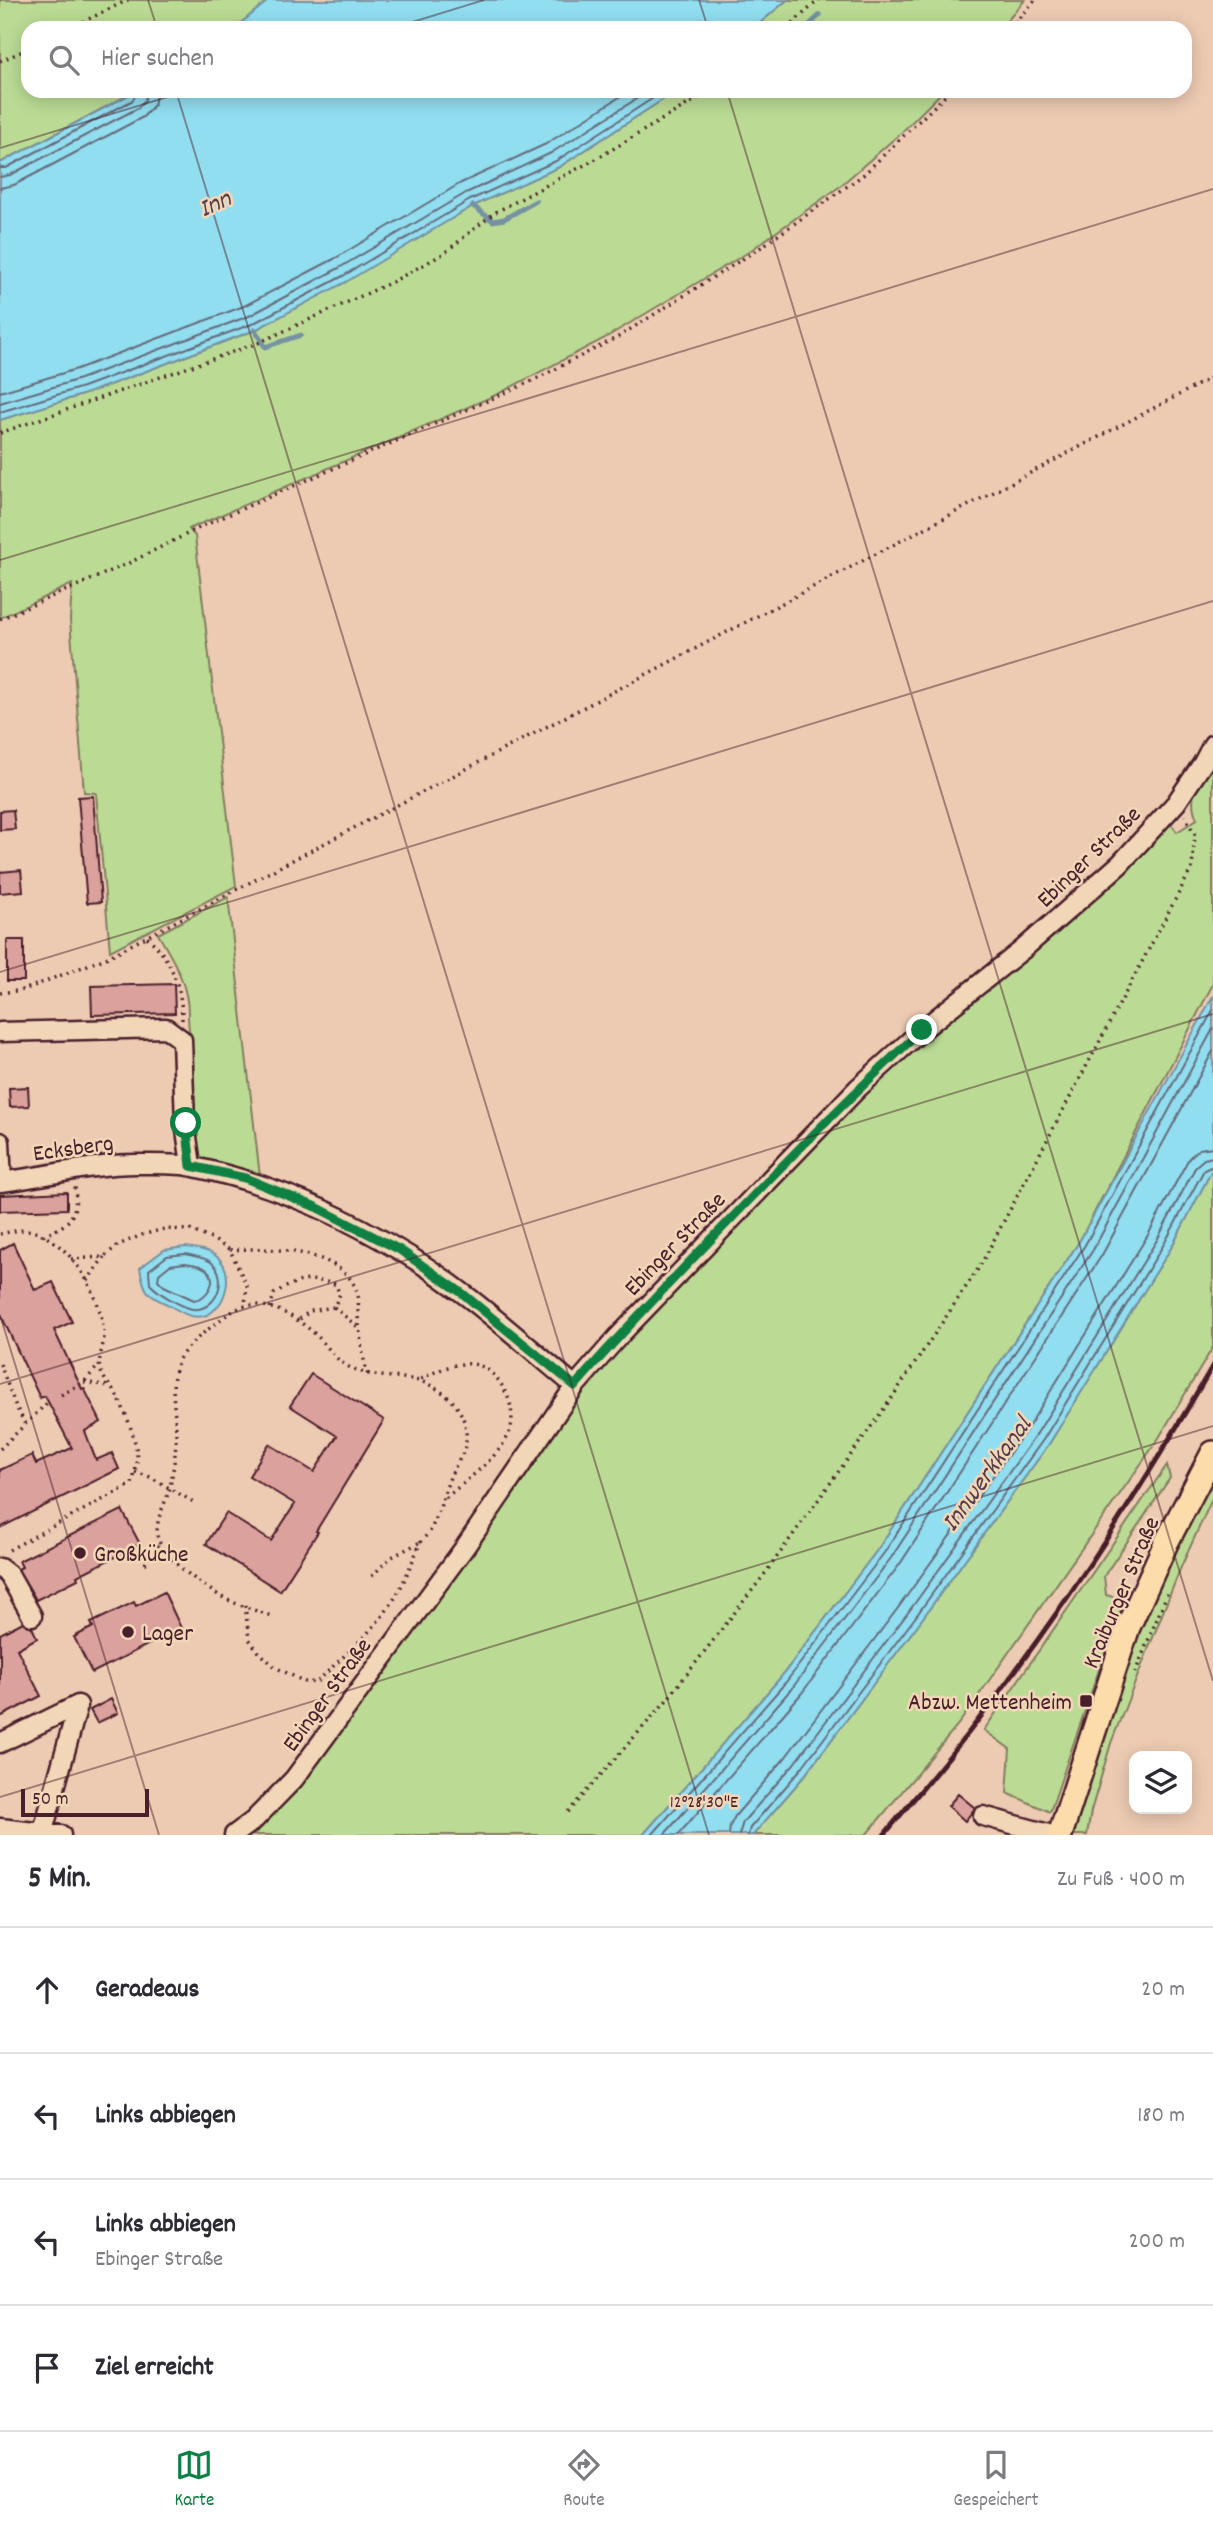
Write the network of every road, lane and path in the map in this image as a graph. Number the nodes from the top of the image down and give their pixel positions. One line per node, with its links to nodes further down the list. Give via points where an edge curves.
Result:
1 (128, 0): 4 (path)
2 (819, 0): 5 (path)
3 (1035, 0): 6 (path)
4 (84, 21)
5 (795, 21)
6 (1016, 21)
7 (21, 51): 8 (path)
8 (0, 61)
9 (698, 98): 12 (path, via 494,213 443,254 392,282 258,343)
10 (943, 98): 13 (path, via 863,175 757,250 618,337 530,382)
11 (1213, 377): 16 (path)
12 (0, 433)
13 (0, 619)
14 (1213, 744): 15 (street, Ebinger Straße)
15 (1176, 803): 41 (street, Ebinger Straße, via 1075,906 858,1088); 64 (path, via 1195,835 1192,868 979,1266 891,1399 764,1575 666,1701)
16 (146, 937): 17 (path, via 23,990); 19 (path, via 176,979 182,1003)
17 (0, 993)
18 (0, 1032): 19 (street, via 166,1028)
19 (182, 1040): 21 (street)
20 (0, 1142): 23 (street, Ecksberg)
21 (191, 1166): 22 (street, Ecksberg, via 127,1164); 41 (street, Ecksberg, via 257,1183 400,1250 462,1293)
22 (74, 1170): 23 (street, Ecksberg); 25 (path, via 77,1205 73,1216)
23 (1, 1182)
24 (0, 1234): 25 (path, via 30,1230)
25 (43, 1236): 28 (path)
26 (230, 1250): 27 (path, via 190,1230 164,1229 118,1245); 30 (path, via 247,1286); 34 (path, via 275,1249 330,1263 348,1276 358,1294)
27 (104, 1257): 28 (path); 29 (path)
28 (71, 1259): 29 (path)
29 (87, 1281): 36 (path, via 104,1333)
30 (245, 1304): 32 (path); 49 (path, via 180,1356 175,1370 176,1437)
31 (334, 1307): 32 (path, via 340,1294 335,1284 315,1279 293,1282 274,1294); 33 (path, via 310,1311); 34 (path)
32 (271, 1308): 33 (path)
33 (297, 1321): 37 (path, via 345,1365)
34 (360, 1329): 37 (path)
35 (0, 1364): 38 (path)
36 (99, 1366): 40 (path); 42 (path)
37 (368, 1375): 39 (path)
38 (3, 1378): 45 (path)
39 (421, 1379): 50 (path, via 452,1400 464,1415 465,1446); 50 (path, via 442,1368 484,1366 502,1386 511,1410 510,1432 502,1445)
40 (84, 1382): 42 (path); 43 (path)
41 (575, 1386): 68 (street, Ebinger Straße, via 465,1547 294,1779)
42 (107, 1387): 48 (path, via 124,1410 138,1456)
43 (61, 1395)
44 (48, 1402): 45 (path)
45 (24, 1423): 46 (path)
46 (0, 1449)
47 (1212, 1455): 70 (main road, Kraiburger Straße, via 1128,1628)
48 (135, 1472): 49 (path); 54 (path, via 132,1484 122,1491)
49 (170, 1488): 51 (path); 53 (path, via 156,1533)
50 (442, 1500): 52 (path, via 433,1527)
51 (195, 1503)
52 (422, 1541): 57 (path, via 390,1558); 59 (path, via 391,1604 318,1681 307,1683 275,1667 258,1651 249,1639)
53 (159, 1543): 55 (path); 59 (path, via 192,1576 222,1597)
54 (0, 1555)
55 (145, 1564)
56 (0, 1567): 60 (street)
57 (372, 1576)
58 (1170, 1586): 62 (path)
59 (245, 1605): 61 (path)
60 (32, 1616)
61 (271, 1616)
62 (1135, 1673)
63 (0, 1743): 67 (street, via 78,1705)
64 (568, 1812)
65 (983, 1816): 69 (street)
66 (0, 1828): 67 (street)
67 (52, 1833)
68 (234, 1835)
69 (1052, 1835)
70 (1060, 1835)

